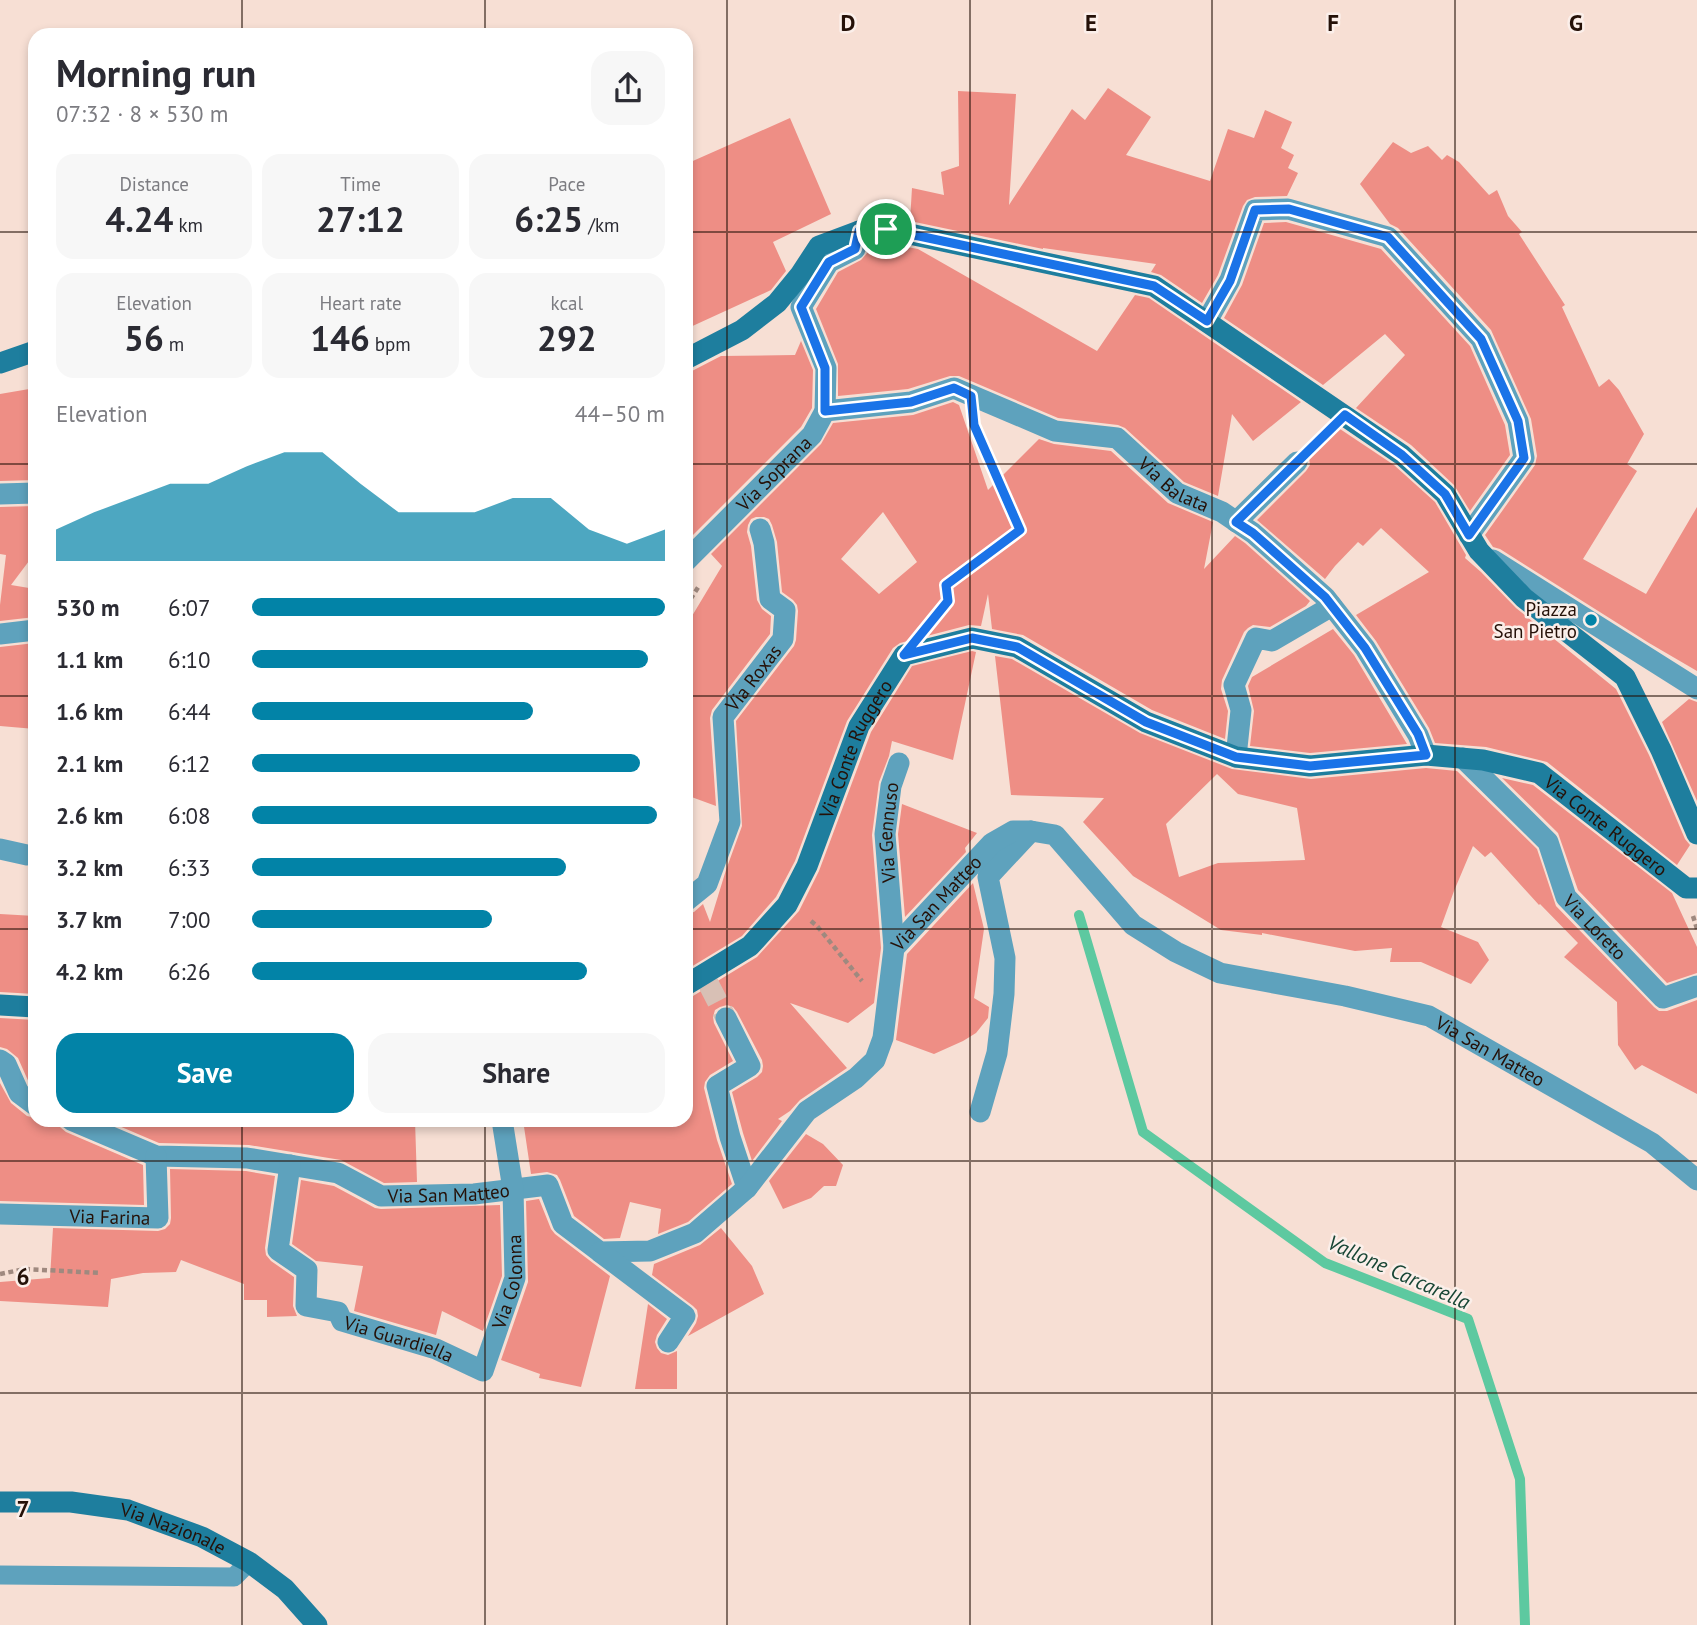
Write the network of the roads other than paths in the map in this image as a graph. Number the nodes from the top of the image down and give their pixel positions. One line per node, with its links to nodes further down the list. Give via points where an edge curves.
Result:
1 (859, 231): 2 (street, via 886,229 1154,286); 4 (street, via 819,246 777,303 742,330); 6 (street, via 855,249 829,262 801,307 825,368)
2 (1207, 321): 12 (street, via 1402,455 1445,494); 12 (street, via 1230,281 1255,210 1289,209 1388,237 1481,339 1518,421 1524,458)
3 (28, 353): 5 (street)
4 (693, 355)
5 (0, 363)
6 (825, 411): 10 (street, Via Balata, via 911,402 954,388 1055,430 1117,438 1177,493); 13 (street, Via Soprana, via 812,435)
7 (1297, 462): 10 (street)
8 (28, 493): 9 (street)
9 (0, 494)
10 (1236, 522): 14 (street, Via Balata)
11 (760, 529): 27 (street, Via Roxas, via 770,599 785,610 783,639 723,717 730,822 708,884)
12 (1474, 543): 17 (street); 23 (street, via 1524,598 1625,677)
13 (693, 554)
14 (1332, 606): 18 (street, Via Balata, via 1365,648); 19 (street, via 1272,640 1256,638 1234,685 1241,710)
15 (28, 630): 16 (street)
16 (0, 634)
17 (1697, 690)
18 (1426, 755): 19 (street, Via Conte Ruggero, via 1310,766); 20 (street, Via Conte Ruggero)
19 (1236, 757): 29 (street, Via Conte Ruggero, via 1146,722 1017,647 972,638 904,655 859,726 807,866 787,905 750,946)
20 (1463, 758): 26 (street, Via Conte Ruggero, via 1539,773 1686,888); 30 (street, Via Loreto, via 1548,842 1566,897 1662,998)
21 (899, 762): 28 (street, Via Gennuso, via 885,834)
22 (1031, 831): 28 (street, Via San Matteo, via 1013,831 992,843); 36 (street, via 988,877 1005,958 1004,994 997,1053); 41 (street, Via San Matteo, via 1055,835 1133,925 1176,952 1220,973 1429,1016 1652,1143)
23 (1697, 834)
24 (0, 849): 25 (street)
25 (27, 855)
26 (1697, 888)
27 (693, 896)
28 (894, 948): 42 (street, Via San Matteo, via 883,1038 875,1060 807,1111)
29 (699, 981)
30 (1697, 986)
31 (0, 1005): 32 (street)
32 (28, 1007)
33 (726, 1018): 42 (street, via 750,1066 717,1086)
34 (0, 1060): 35 (street)
35 (28, 1100)
36 (980, 1112)
37 (88, 1127): 39 (street, Via San Matteo)
38 (503, 1127): 43 (street, Via Colonna)
39 (156, 1156): 40 (street, Via San Matteo, via 247,1158); 44 (street, Via Farina, via 158,1218)
40 (290, 1165): 43 (street, Via San Matteo, via 338,1173 380,1196); 47 (street, Via Guardiella, via 278,1250 307,1270 306,1306 338,1312 342,1321 436,1349)
41 (1697, 1180)
42 (747, 1188): 45 (street, Via San Matteo, via 695,1233 650,1251)
43 (513, 1189): 45 (street, Via San Matteo, via 548,1185 563,1224); 47 (street, Via Colonna, via 516,1278)
44 (0, 1214)
45 (600, 1252): 46 (street, via 685,1316)
46 (668, 1342)
47 (482, 1371)
48 (0, 1502): 49 (street, Via Nazionale, via 71,1502 128,1510 202,1537)
49 (249, 1562): 50 (lane, via 234,1577); 51 (street, Via Nazionale, via 285,1589)
50 (0, 1575)
51 (317, 1625)

